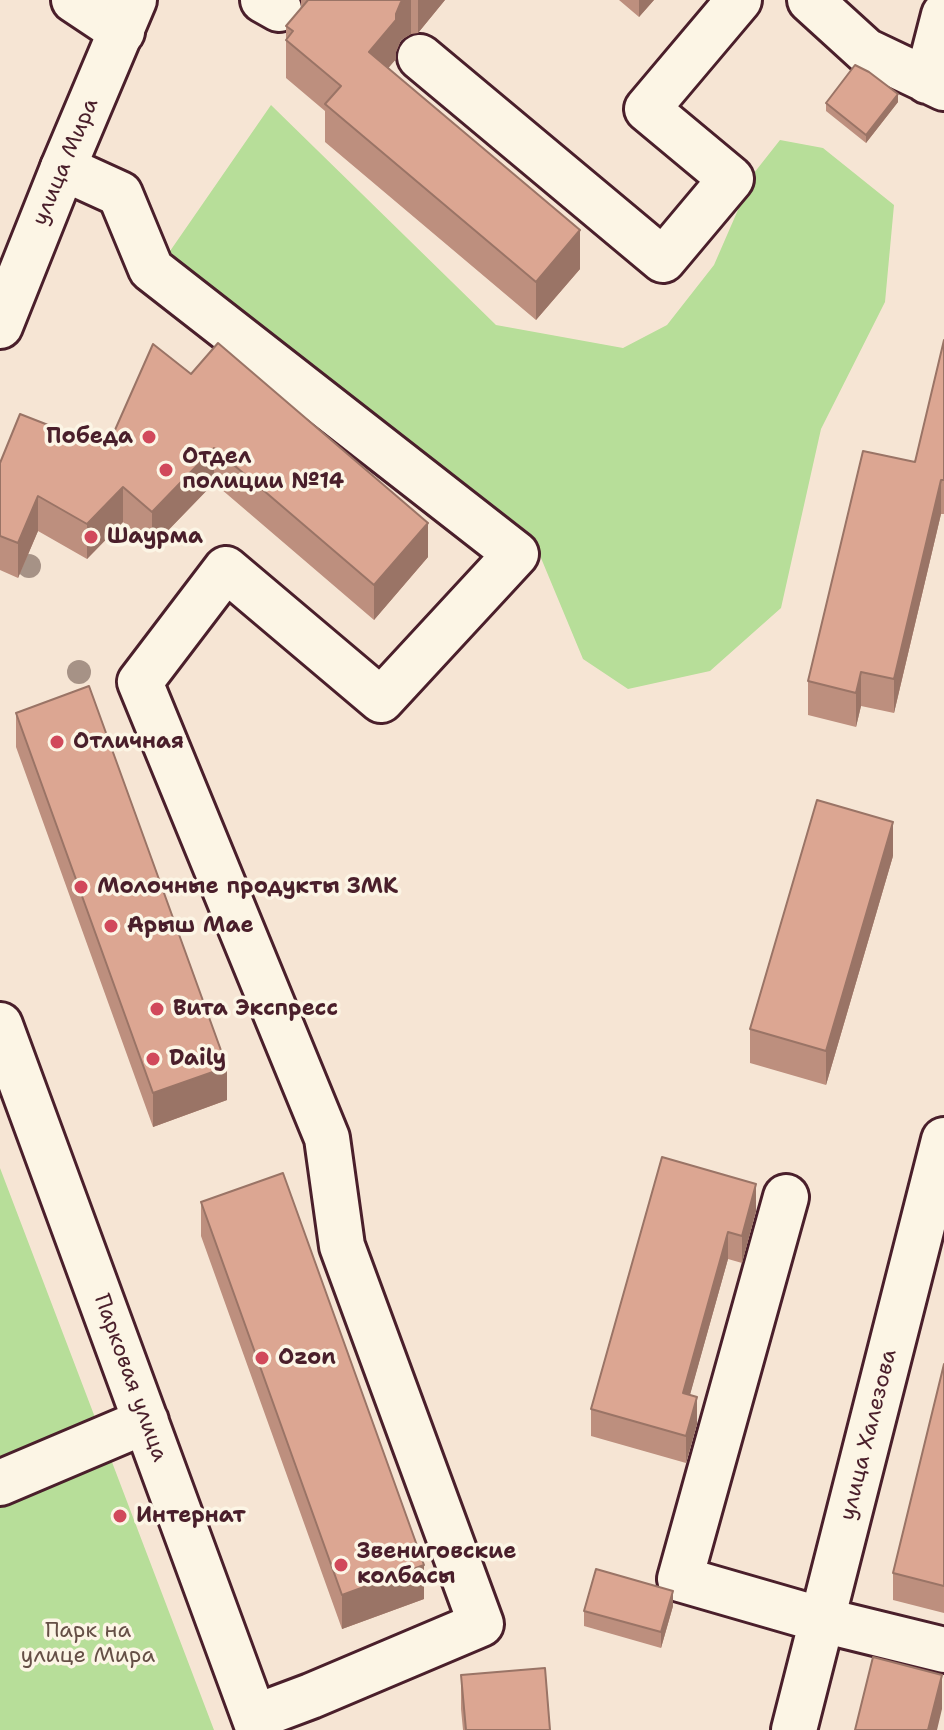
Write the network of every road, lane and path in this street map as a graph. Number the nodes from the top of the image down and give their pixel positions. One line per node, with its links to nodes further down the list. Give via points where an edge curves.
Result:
1 (74, 0): 5 (street)
2 (739, 0): 6 (street, via 647,109 731,179 663,260)
3 (810, 0): 7 (street, via 866,51)
4 (944, 15): 7 (street)
5 (128, 16): 8 (street, улица Мира)
6 (420, 57)
7 (936, 84)
8 (63, 168): 9 (street, улица Мира); 17 (street, via 120,194 151,269 516,554 381,700 226,569 140,682 327,1138 342,1246 481,1624)
9 (0, 326)
10 (0, 1025): 13 (street, Парковая улица)
11 (944, 1144): 15 (street, улица Халезова)
12 (786, 1197): 15 (street, via 680,1579)
13 (146, 1421): 14 (street); 17 (street, Парковая улица)
14 (0, 1483)
15 (822, 1620): 16 (street); 18 (street, улица Халезова)
16 (944, 1650)
17 (257, 1724)
18 (794, 1730)

